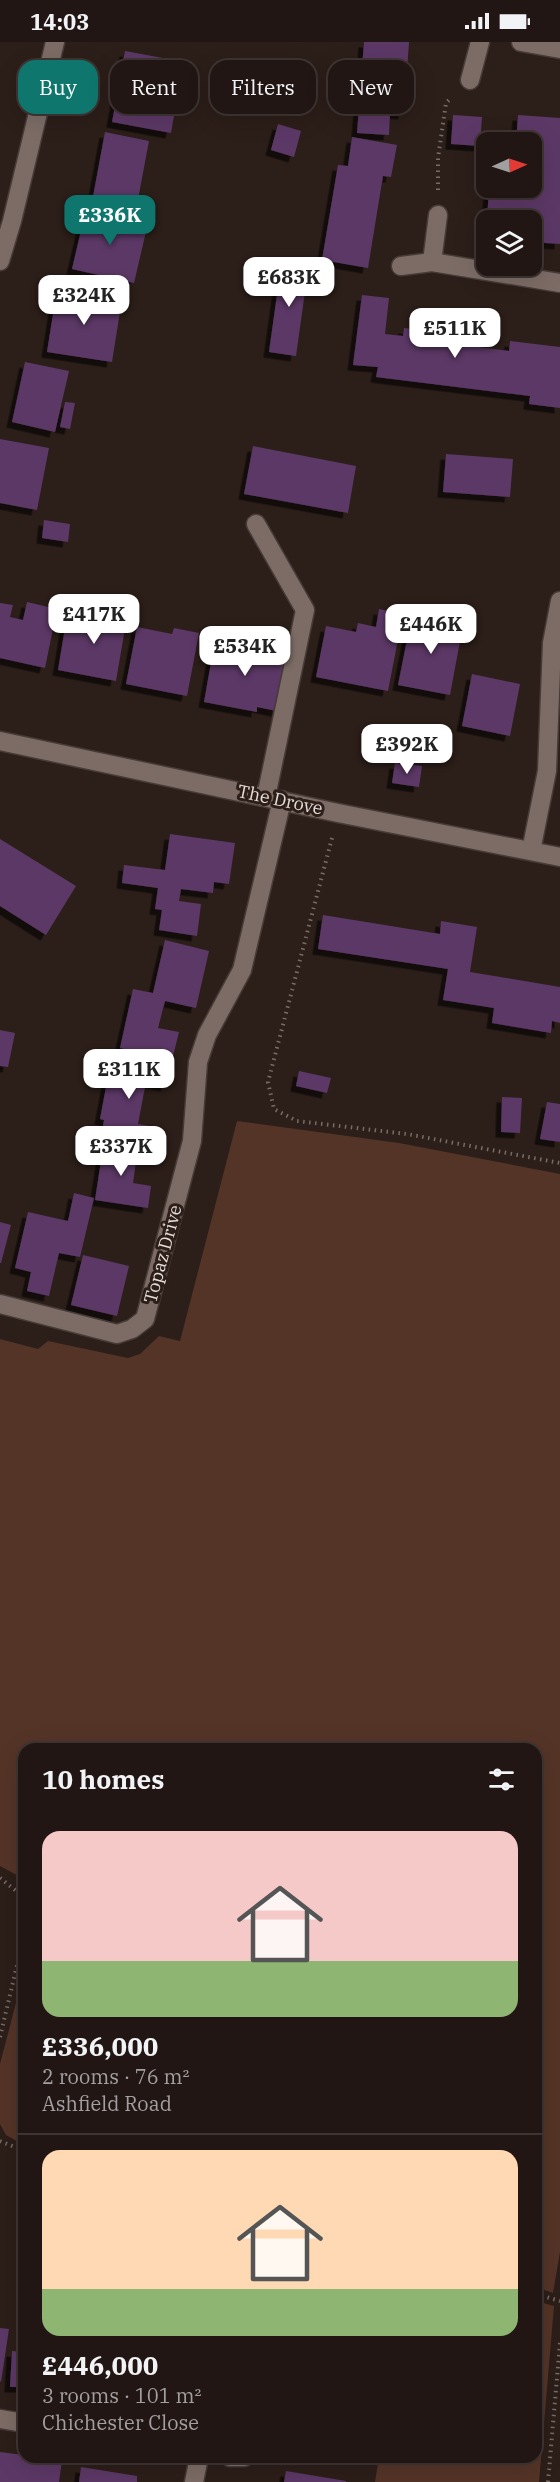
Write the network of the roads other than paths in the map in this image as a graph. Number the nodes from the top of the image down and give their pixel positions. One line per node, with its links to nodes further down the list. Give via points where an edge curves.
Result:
1 (55, 42): 7 (street)
2 (480, 42): 5 (street)
3 (521, 42): 4 (street)
4 (560, 49)
5 (470, 80)
6 (438, 215): 8 (street)
7 (0, 261)
8 (432, 262): 9 (street); 10 (street)
9 (401, 266)
10 (560, 283)
11 (256, 524): 14 (street, Topaz Drive, via 305,610)
12 (560, 601): 15 (street, via 552,644 547,771)
13 (0, 741): 14 (street, The Drove)
14 (274, 798): 15 (street, The Drove); 17 (street, Topaz Drive, via 242,970 207,1035 198,1062 192,1141 145,1319 117,1334)
15 (531, 851): 16 (street, The Drove)
16 (560, 857)
17 (0, 1304)
18 (0, 2419): 19 (street)
19 (18, 2422)
20 (198, 2463): 21 (street)
21 (194, 2482)

